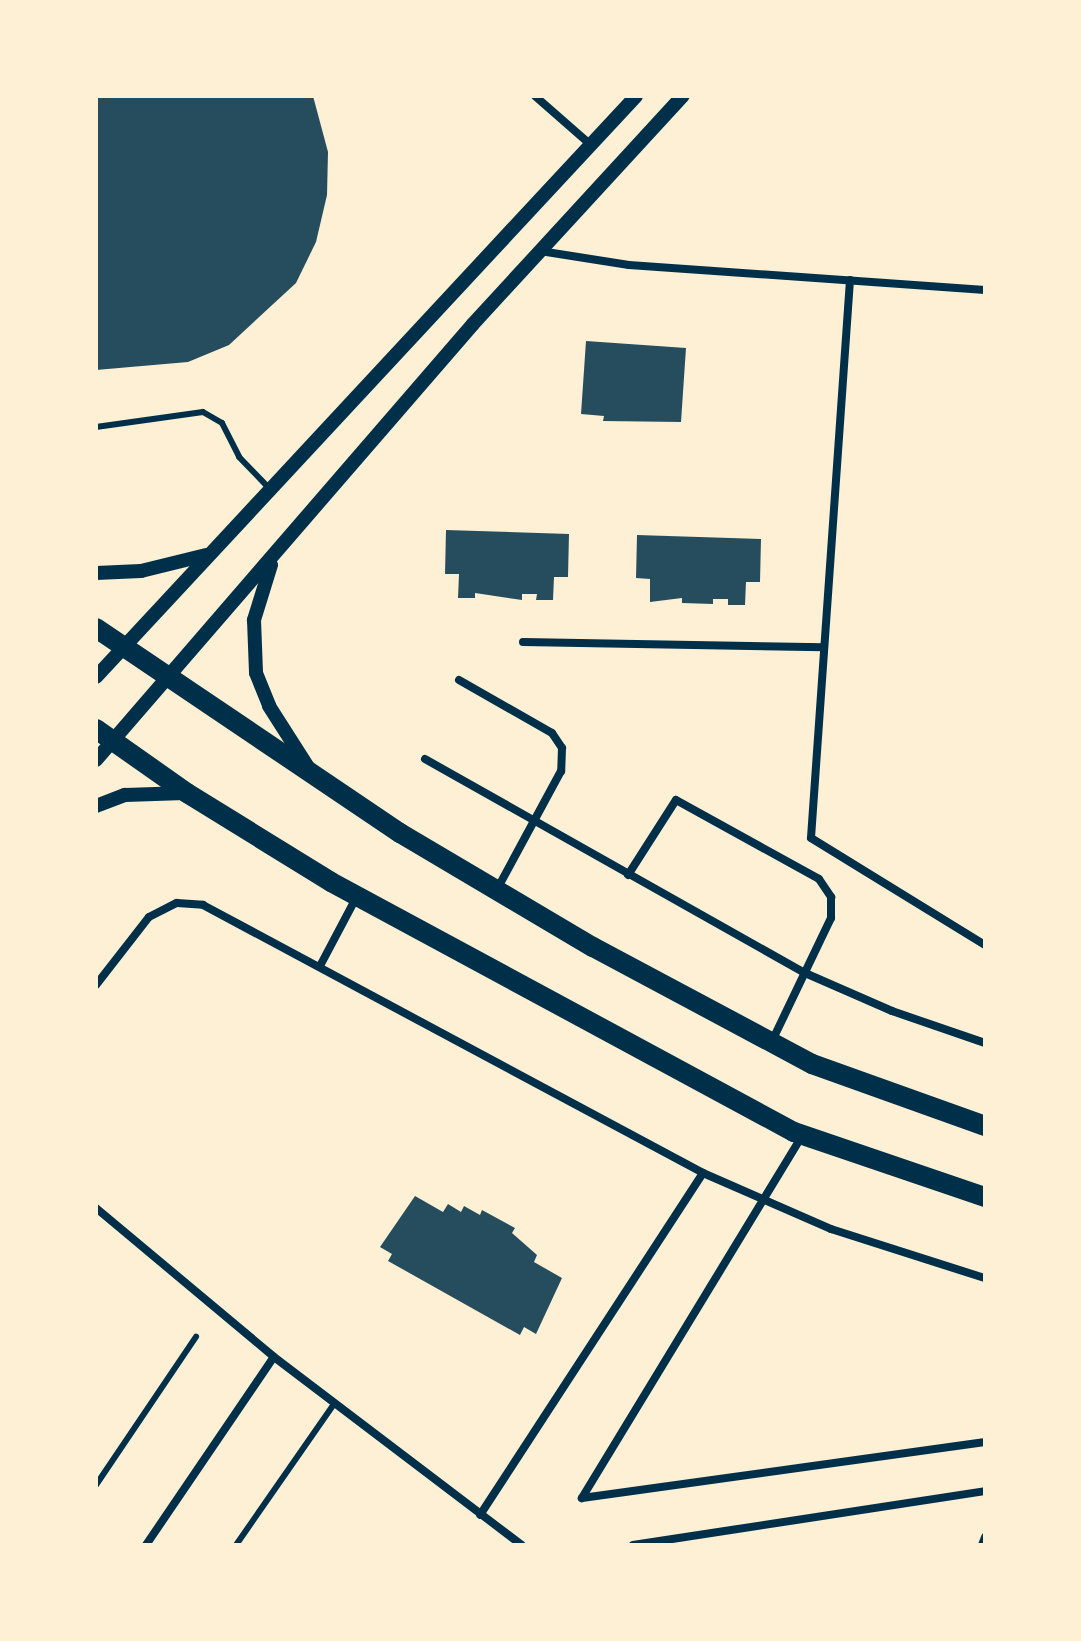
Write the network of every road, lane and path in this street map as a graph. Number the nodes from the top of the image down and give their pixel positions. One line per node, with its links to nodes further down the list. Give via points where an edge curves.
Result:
1 (535, 96): 4 (street)
2 (636, 96): 4 (street)
3 (683, 96): 5 (street)
4 (591, 145): 9 (street)
5 (540, 251): 6 (street, via 629,265); 10 (street)
6 (850, 280): 7 (street); 16 (street)
7 (985, 290)
8 (96, 427): 9 (lane, via 203,412 222,423 239,457)
9 (270, 489): 11 (street)
10 (281, 546): 17 (street); 23 (street, via 258,600 253,656 269,706)
11 (210, 554): 12 (street, via 141,571); 15 (street)
12 (96, 573)
13 (96, 628): 15 (main road)
14 (523, 642): 16 (street)
15 (124, 647): 17 (main road); 18 (street)
16 (824, 647): 30 (street, via 811,838)
17 (168, 675): 20 (street); 23 (main road)
18 (96, 677)
19 (459, 680): 26 (street, via 558,740 561,771)
20 (104, 735): 22 (street); 24 (main road)
21 (425, 759): 26 (street)
22 (96, 760)
23 (315, 777): 28 (main road)
24 (187, 793): 25 (street, via 137,794); 29 (main road)
25 (96, 806)
26 (534, 821): 27 (street); 28 (street)
27 (628, 875): 32 (street); 32 (street, via 676,800 810,873 826,888 832,908)
28 (496, 891): 34 (main road)
29 (358, 896): 31 (street); 37 (main road)
30 (985, 945)
31 (320, 966): 33 (street, via 215,910 177,903 149,917); 38 (street)
32 (805, 973): 34 (street); 35 (street)
33 (96, 985)
34 (771, 1043): 36 (main road, via 875,1090)
35 (985, 1043)
36 (985, 1126)
37 (802, 1136): 39 (main road); 40 (street)
38 (703, 1173): 40 (street); 49 (street)
39 (985, 1197)
40 (766, 1203): 42 (street, via 895,1252); 46 (street, via 582,1498)
41 (96, 1208): 44 (street)
42 (985, 1278)
43 (196, 1337): 47 (lane)
44 (274, 1357): 45 (street); 51 (street)
45 (334, 1404): 49 (street); 52 (lane)
46 (985, 1442)
47 (96, 1485)
48 (985, 1491): 54 (street)
49 (480, 1515): 53 (street)
50 (985, 1537): 55 (street)
51 (146, 1545)
52 (236, 1545)
53 (522, 1545)
54 (633, 1545)
55 (982, 1545)

